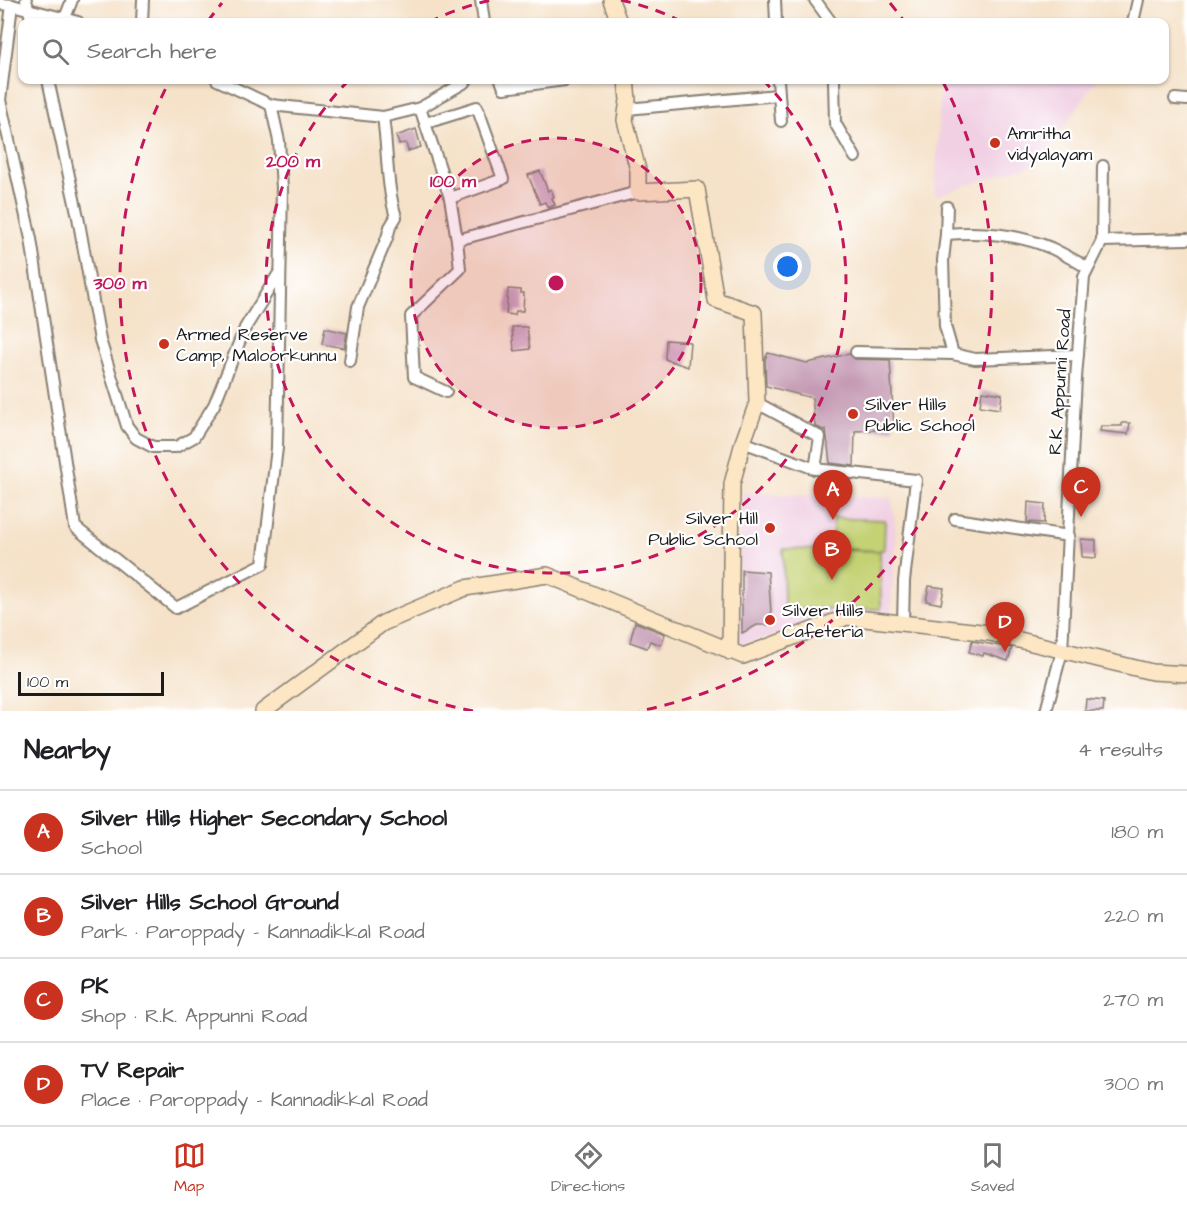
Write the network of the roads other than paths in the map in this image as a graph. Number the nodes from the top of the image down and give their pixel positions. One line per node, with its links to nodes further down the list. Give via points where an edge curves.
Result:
1 (72, 0): 11 (street)
2 (143, 0): 12 (street)
3 (482, 0): 13 (street)
4 (611, 0): 14 (main road)
5 (775, 0): 15 (street)
6 (814, 0): 16 (street)
7 (1138, 0): 17 (street)
8 (0, 4): 9 (street)
9 (12, 5): 10 (street); 45 (street, via 0,100 31,239 75,527 176,608 263,564 276,448)
10 (27, 5): 11 (street)
11 (65, 18)
12 (142, 18)
13 (484, 18)
14 (618, 18)
15 (776, 18)
16 (828, 18)
17 (1134, 18)
18 (49, 84): 45 (street, via 100,340 127,426 136,438 153,447 176,447 194,436 214,405 244,328)
19 (226, 84): 29 (street)
20 (462, 84): 30 (street)
21 (502, 84): 22 (street, via 504,88)
22 (534, 84)
23 (626, 84): 31 (main road)
24 (778, 84): 26 (street)
25 (834, 84): 35 (street, via 835,123)
26 (778, 94): 31 (street); 33 (street)
27 (1175, 99): 28 (street)
28 (1187, 100)
29 (271, 105): 32 (street); 45 (street, via 281,163)
30 (420, 108): 32 (street); 34 (street)
31 (627, 109): 37 (main road, via 625,120 638,170)
32 (382, 117): 49 (street, via 396,217 358,307)
33 (781, 121)
34 (426, 123): 38 (street); 38 (street, via 477,107 503,178)
35 (855, 157)
36 (1103, 166): 43 (street)
37 (638, 192): 42 (street); 51 (main road, via 697,189 716,300 754,313)
38 (450, 198): 42 (street)
39 (947, 207): 40 (street)
40 (946, 234): 44 (street, via 1013,236 1050,248); 47 (street, via 945,326)
41 (1187, 238): 43 (street)
42 (457, 240): 50 (street, via 460,269 411,316 414,377)
43 (1102, 241): 44 (street, R.K. Appunni Road)
44 (1088, 268): 48 (street, R.K. Appunni Road)
45 (279, 273)
46 (856, 352): 47 (street)
47 (953, 354): 48 (street, via 975,359)
48 (1077, 354): 55 (street, R.K. Appunni Road)
49 (350, 361)
50 (446, 392)
51 (757, 404): 52 (main road); 53 (street, via 820,437)
52 (743, 442): 53 (street); 58 (main road, via 732,484)
53 (815, 469): 56 (street, via 916,480)
54 (955, 519): 55 (street)
55 (1069, 536): 57 (street, R.K. Appunni Road)
56 (903, 623): 57 (main road, via 990,633); 58 (main road, via 847,617 743,656)
57 (1062, 651): 59 (main road, via 1152,672); 61 (street, R.K. Appunni Road)
58 (730, 652): 60 (main road, via 547,575 465,588 383,623)
59 (1187, 674)
60 (263, 711)
61 (1046, 711)

